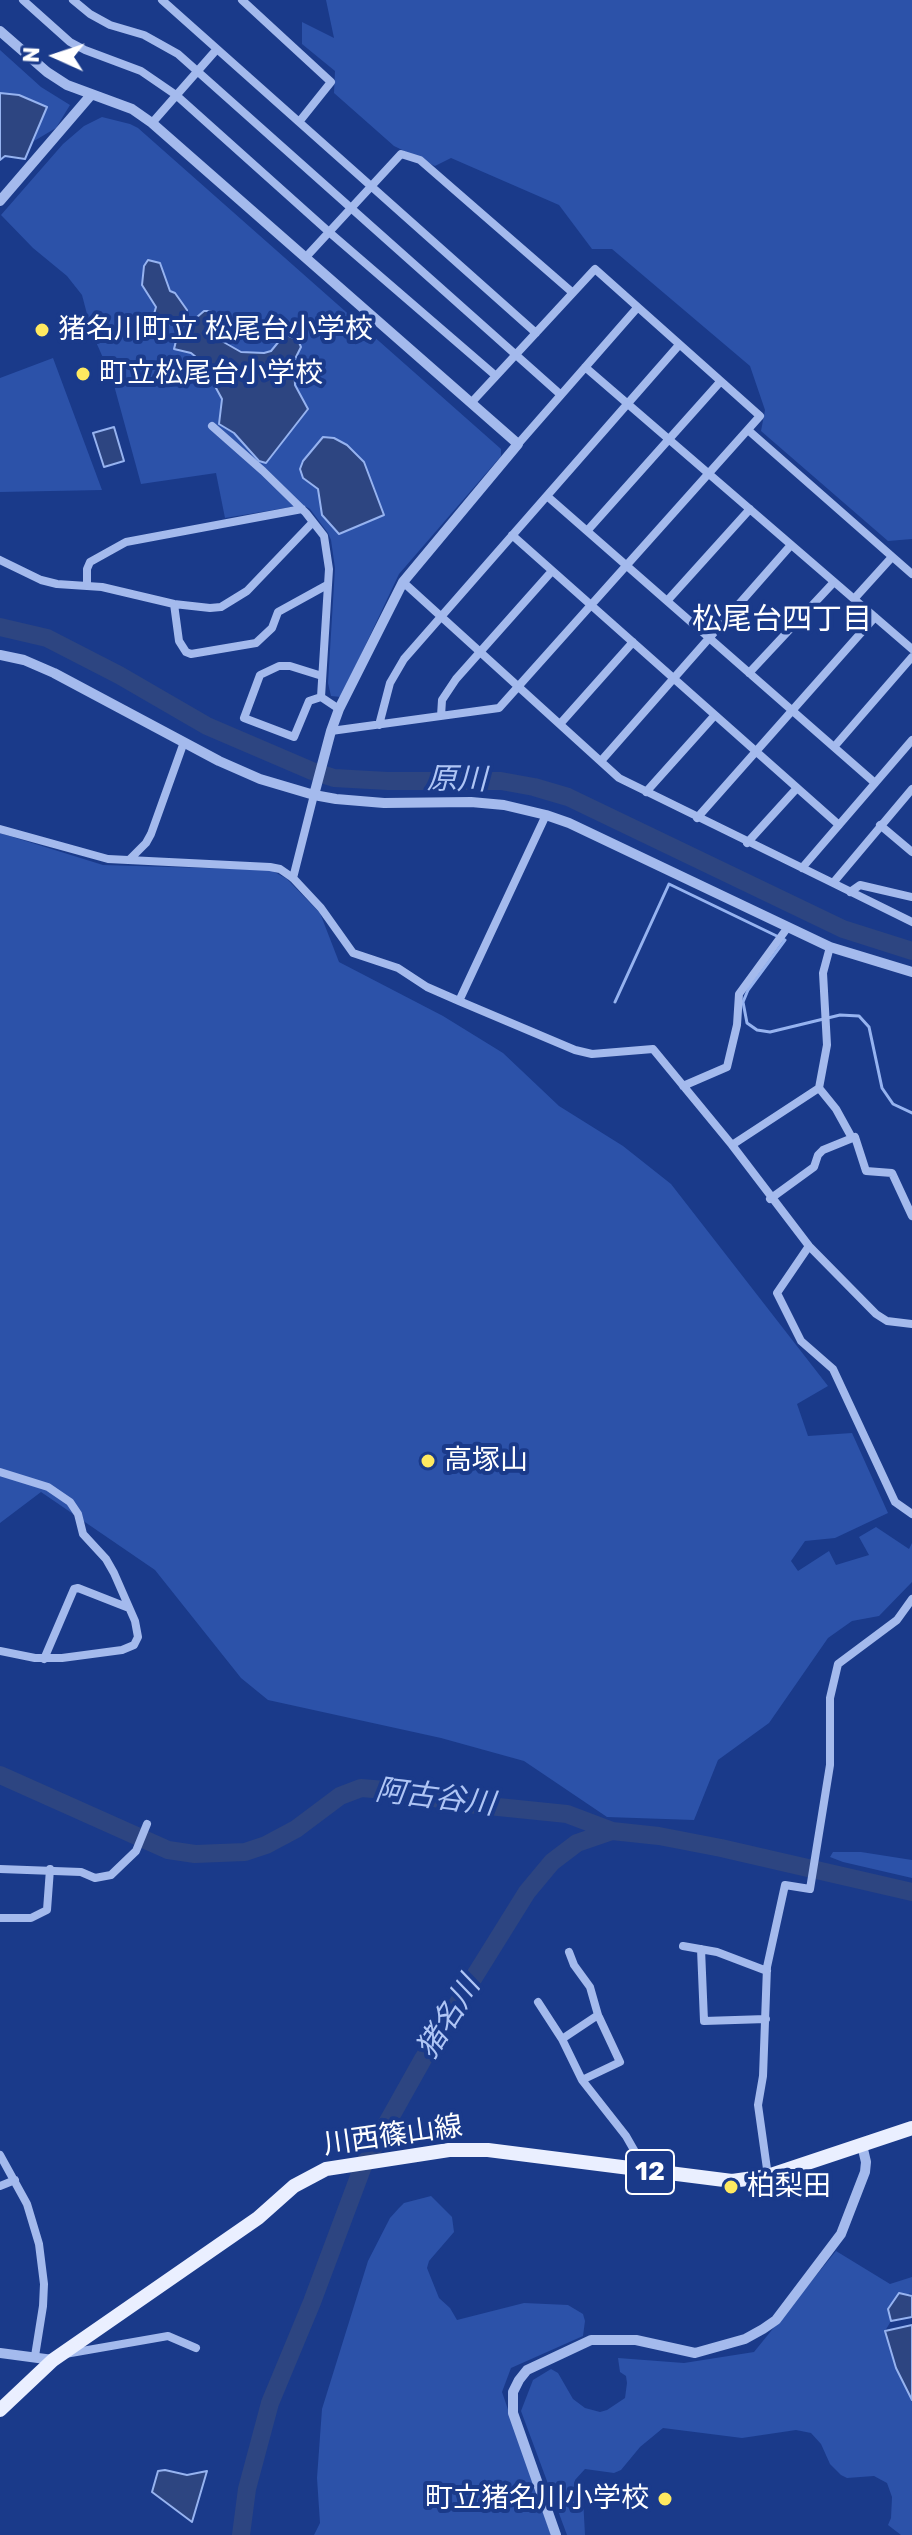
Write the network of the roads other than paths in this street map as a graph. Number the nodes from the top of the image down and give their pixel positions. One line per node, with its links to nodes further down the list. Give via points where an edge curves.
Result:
1 (23, 0): 9 (street, via 70,42 141,71)
2 (73, 0): 7 (street, via 110,25 144,35 178,54)
3 (162, 0): 6 (street)
4 (242, 0): 10 (street, via 331,82)
5 (0, 31): 8 (street, via 47,72)
6 (217, 49): 7 (street); 10 (street)
7 (197, 71): 9 (street); 14 (street)
8 (91, 95): 11 (street, via 132,109); 13 (street)
9 (176, 95): 11 (street); 15 (street)
10 (299, 122): 12 (street)
11 (152, 123): 16 (street)
12 (371, 186): 14 (street); 17 (street, via 401,154 420,160); 19 (street)
13 (0, 201)
14 (351, 208): 15 (street); 21 (street)
15 (329, 232): 16 (street); 23 (street)
16 (306, 257): 26 (street)
17 (573, 293): 18 (street, via 595,269); 19 (street)
18 (637, 308): 20 (street); 22 (street)
19 (536, 333): 21 (street)
20 (679, 345): 24 (street); 27 (street)
21 (516, 355): 23 (street); 25 (street)
22 (585, 367): 25 (street); 27 (street)
23 (496, 376): 26 (street)
24 (720, 382): 29 (street, via 760,416); 30 (street)
25 (561, 395): 31 (street)
26 (471, 403): 31 (street)
27 (627, 404): 30 (street); 33 (street)
28 (212, 426): 34 (street)
29 (748, 430): 32 (street); 40 (street)
30 (669, 439): 32 (street); 37 (street)
31 (518, 444): 45 (street)
32 (709, 474): 35 (street); 42 (street)
33 (547, 496): 37 (street); 38 (street)
34 (302, 509): 36 (street); 48 (street, via 126,542 90,562)
35 (750, 509): 39 (street); 50 (street)
36 (313, 522): 47 (street, via 327,548); 51 (street, via 236,600 210,608)
37 (587, 531): 42 (street)
38 (512, 535): 43 (street); 53 (street)
39 (791, 545): 46 (street); 55 (street)
40 (892, 557): 44 (street); 49 (street)
41 (0, 560): 48 (street, via 41,580)
42 (627, 566): 50 (street); 52 (street)
43 (552, 571): 52 (street); 58 (street)
44 (912, 574)
45 (403, 582): 53 (street); 66 (street)
46 (834, 582): 49 (street); 61 (street)
47 (327, 585): 51 (street, via 278,612 272,628 256,643 191,654 179,641); 62 (street)
48 (87, 586): 51 (street)
49 (854, 599): 54 (street)
50 (667, 601): 55 (street)
51 (174, 604)
52 (591, 605): 56 (street); 64 (street)
53 (441, 616): 58 (street); 71 (street, via 390,683)
54 (875, 617): 57 (street); 67 (street)
55 (710, 638): 61 (street); 63 (street)
56 (633, 642): 63 (street); 70 (street)
57 (912, 649)
58 (481, 652): 64 (street); 69 (street, via 442,700)
59 (0, 655): 74 (street, via 54,673)
60 (912, 657): 75 (street)
61 (749, 673): 67 (street)
62 (322, 676): 65 (street); 65 (street, via 290,666 260,675 244,718 294,737 309,701)
63 (673, 678): 68 (street); 77 (street)
64 (518, 686): 69 (street, via 499,708); 70 (street)
65 (321, 697): 66 (street)
66 (339, 709): 72 (street)
67 (792, 710): 75 (street); 76 (street)
68 (715, 715): 76 (street); 81 (street)
69 (441, 716): 71 (street)
70 (560, 724): 77 (street)
71 (379, 725): 72 (street)
72 (331, 731): 82 (street)
73 (912, 740): 78 (street)
74 (184, 742): 82 (street, via 260,779); 90 (street, via 151,834)
75 (834, 747): 78 (street)
76 (756, 751): 79 (street); 84 (street)
77 (601, 761): 81 (street)
78 (875, 783): 85 (street)
79 (797, 788): 85 (street); 88 (street)
80 (912, 789): 86 (street)
81 (646, 792): 84 (street)
82 (314, 795): 83 (street, via 384,803 493,804); 92 (street)
83 (546, 815): 97 (street); 100 (street)
84 (697, 818): 88 (street)
85 (839, 825): 91 (street)
86 (880, 825): 89 (street); 93 (street)
87 (0, 829): 90 (street, via 82,854)
88 (747, 843): 91 (street)
89 (912, 852)
90 (129, 860): 92 (street, via 270,867)
91 (802, 868): 93 (street)
92 (293, 878): 100 (street, via 353,953 398,968)
93 (833, 883): 94 (street)
94 (850, 892): 95 (street, via 860,885); 96 (street)
95 (912, 897)
96 (912, 922)
97 (788, 927): 98 (street); 101 (street, via 739,994 727,1067)
98 (830, 947): 99 (street); 102 (street, via 823,973 827,1045)
99 (912, 972)
100 (459, 1001): 101 (street, via 575,1050 592,1054 653,1049)
101 (683, 1086): 104 (street)
102 (819, 1088): 103 (street); 104 (street)
103 (852, 1138): 105 (street, via 823,1150 814,1167); 106 (street, via 866,1171 892,1173)
104 (732, 1145): 105 (street)
105 (770, 1199): 107 (street)
106 (912, 1216)
107 (809, 1246): 108 (street, via 876,1314); 110 (street, via 777,1293 801,1341 833,1369 895,1502)
108 (912, 1324)
109 (0, 1472): 112 (street, via 48,1487 70,1502 83,1534 106,1559)
110 (912, 1514)
111 (912, 1599): 122 (street, via 897,1620 838,1664 830,1698 830,1765 810,1889 785,1885)
112 (129, 1608): 114 (street, via 138,1637 134,1645); 114 (street, via 74,1589)
113 (0, 1651): 114 (street)
114 (44, 1659)
115 (147, 1824): 117 (street, via 136,1851 111,1875 95,1878)
116 (0, 1869): 117 (street)
117 (50, 1869): 118 (street, via 47,1910 31,1918)
118 (0, 1918)
119 (683, 1946): 120 (street)
120 (701, 1949): 122 (street); 125 (street, via 704,2021)
121 (569, 1952): 124 (street, via 590,1987)
122 (767, 1971): 125 (street)
123 (538, 2002): 126 (street)
124 (598, 2015): 126 (street); 127 (street, via 620,2062)
125 (766, 2019): 132 (street, via 758,2105)
126 (562, 2039): 127 (street)
127 (582, 2080): 131 (street, via 626,2136)
128 (912, 2128): 129 (main road, 川西篠山線 / 12)
129 (862, 2145): 132 (main road, 川西篠山線 / 12); 140 (street, via 865,2172 841,2234 776,2320 763,2329 695,2353 636,2340 591,2340 527,2370 519,2380 513,2413)
130 (0, 2155): 133 (street)
131 (646, 2172): 132 (main road, 川西篠山線 / 12, via 732,2181); 138 (main road, 川西篠山線 / 12, via 488,2150 449,2150 342,2166 308,2177 258,2218)
132 (768, 2176)
133 (15, 2180): 134 (street); 137 (street, via 39,2244 44,2284)
134 (0, 2186)
135 (196, 2348): 138 (street, via 168,2336)
136 (0, 2353): 137 (street)
137 (35, 2356): 138 (street)
138 (57, 2357): 139 (main road, 川西篠山線 / 12)
139 (0, 2410)
140 (556, 2535)

